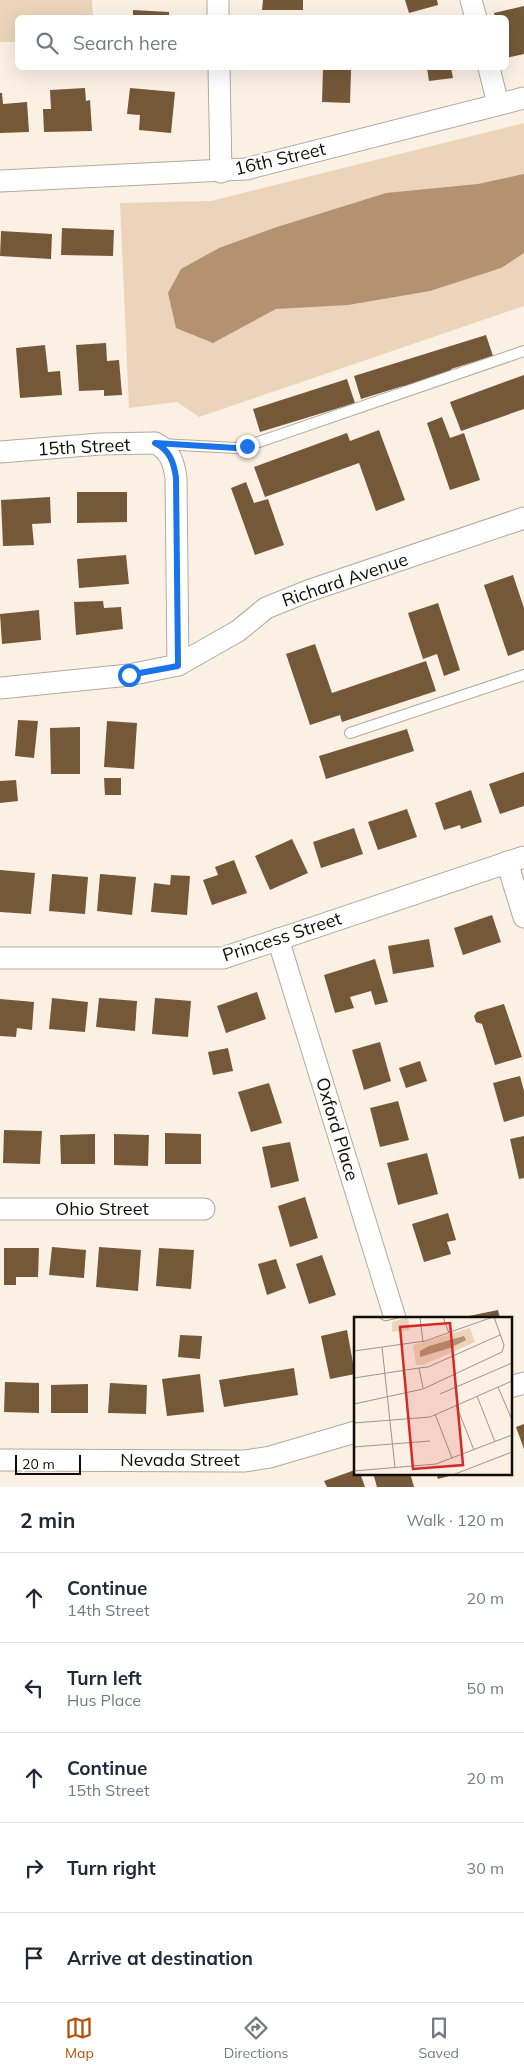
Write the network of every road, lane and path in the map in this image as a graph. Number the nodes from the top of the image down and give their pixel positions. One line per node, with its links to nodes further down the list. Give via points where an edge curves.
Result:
1 (218, 0): 3 (street)
2 (471, 0): 4 (street)
3 (218, 15)
4 (475, 15)
5 (219, 70): 9 (street)
6 (490, 70): 8 (street)
7 (524, 98): 8 (street, 16th Street)
8 (498, 104): 9 (street, 16th Street, via 246,169)
9 (221, 172): 10 (street, 16th Street)
10 (0, 182)
11 (524, 351): 12 (lane, via 247,446)
12 (155, 443): 13 (street, 15th Street); 15 (street, 15th Street, via 173,459 176,478)
13 (0, 452)
14 (524, 518): 15 (street, Richard Avenue, via 266,608 238,632)
15 (178, 666): 17 (street, Richard Avenue, via 129,675)
16 (524, 675): 18 (lane)
17 (0, 688)
18 (350, 733)
19 (516, 859): 20 (street); 21 (street, Princess Street)
20 (524, 917)
21 (278, 939): 22 (street, Princess Street, via 223,958); 25 (street, Oxford Place)
22 (0, 958)
23 (0, 1208): 24 (street, Ohio Street)
24 (204, 1209)
25 (394, 1317)
26 (354, 1432): 27 (street, Nevada Street, via 245,1461)
27 (0, 1460)

